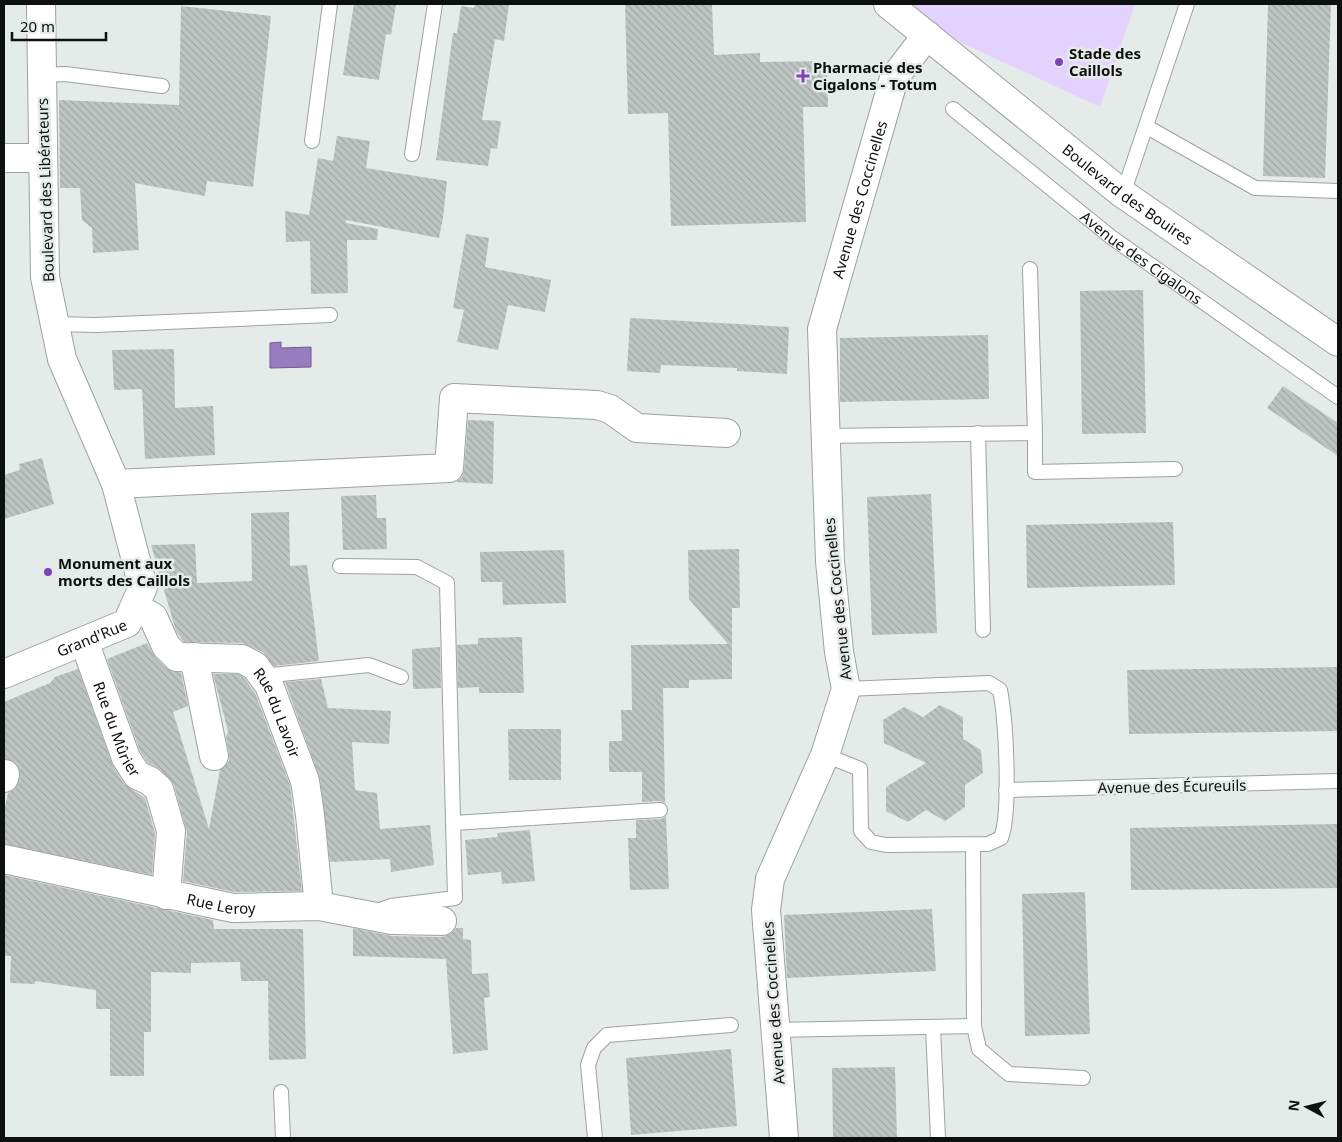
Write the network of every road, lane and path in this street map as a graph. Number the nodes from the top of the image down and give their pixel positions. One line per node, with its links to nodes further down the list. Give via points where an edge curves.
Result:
1 (41, 4): 7 (street, Boulevard des Libérateurs)
2 (330, 4): 11 (lane)
3 (436, 4): 12 (lane)
4 (888, 4): 6 (street)
5 (1187, 4): 10 (lane)
6 (927, 35): 16 (street, Boulevard des Bouires); 25 (street, Avenue des Coccinelles, via 894,78 822,329)
7 (42, 75): 8 (lane, via 65,74); 14 (street, Boulevard des Libérateurs)
8 (162, 86)
9 (953, 109): 21 (lane, Avenue des Cigalons, via 1111,238)
10 (1147, 127): 15 (lane, via 1255,188); 16 (lane)
11 (312, 141)
12 (412, 154)
13 (4, 158): 14 (street)
14 (43, 158): 19 (street, Boulevard des Libérateurs, via 45,277)
15 (1338, 191)
16 (1123, 194): 20 (street, Boulevard des Bouires)
17 (1030, 269): 23 (lane)
18 (330, 316): 19 (lane)
19 (55, 324): 27 (street, Boulevard des Libérateurs, via 62,360)
20 (1338, 342)
21 (1338, 397)
22 (726, 433): 27 (street, via 637,428 610,409 597,405 454,398 449,468)
23 (1035, 433): 24 (lane); 26 (lane, via 1036,472)
24 (978, 434): 25 (lane); 30 (lane)
25 (826, 436): 36 (street, Avenue des Coccinelles, via 830,561)
26 (1175, 469)
27 (116, 484): 29 (street, Grand'Rue, via 143,588)
28 (340, 566): 42 (lane, via 417,567 447,583)
29 (135, 607): 31 (street, Grand'Rue, via 127,623); 32 (street, Rue du Lavoir, via 153,618 166,646 177,657)
30 (983, 630)
31 (84, 641): 33 (street, Grand'Rue); 45 (street, Rue du Mûrier, via 126,758 137,775 158,789 171,831)
32 (194, 658): 34 (street, Rue du Lavoir, via 242,659 255,666); 38 (street)
33 (4, 674)
34 (262, 676): 35 (lane, via 369,665); 46 (street, Rue du Lavoir, via 269,686 305,781)
35 (401, 678)
36 (846, 689): 37 (street, Avenue des Coccinelles); 40 (lane, via 989,683 1000,690 1003,705)
37 (825, 755): 43 (lane, via 860,769 861,831 871,842 886,845); 52 (street, Avenue des Coccinelles, via 770,880 766,910)
38 (214, 756)
39 (1338, 781): 40 (lane, Avenue des Écureuils)
40 (1006, 790): 43 (lane, via 1006,826 1001,838 988,844)
41 (660, 810): 42 (lane)
42 (453, 822): 47 (lane, via 455,898 391,906)
43 (974, 845): 50 (lane)
44 (4, 859): 45 (street, Rue Leroy)
45 (166, 895): 46 (street, Rue Leroy, via 233,908)
46 (319, 906): 47 (street, Rue Leroy)
47 (366, 914): 48 (street, Rue Leroy, via 392,920)
48 (442, 921)
49 (730, 1025): 56 (lane, via 607,1035 594,1048 588,1065)
50 (974, 1026): 51 (lane); 53 (lane, via 979,1049 1009,1074)
51 (933, 1028): 52 (lane); 58 (lane)
52 (775, 1030): 57 (street, Avenue des Coccinelles)
53 (1083, 1078)
54 (281, 1092): 55 (lane)
55 (283, 1138)
56 (595, 1138)
57 (784, 1138)
58 (938, 1138)

